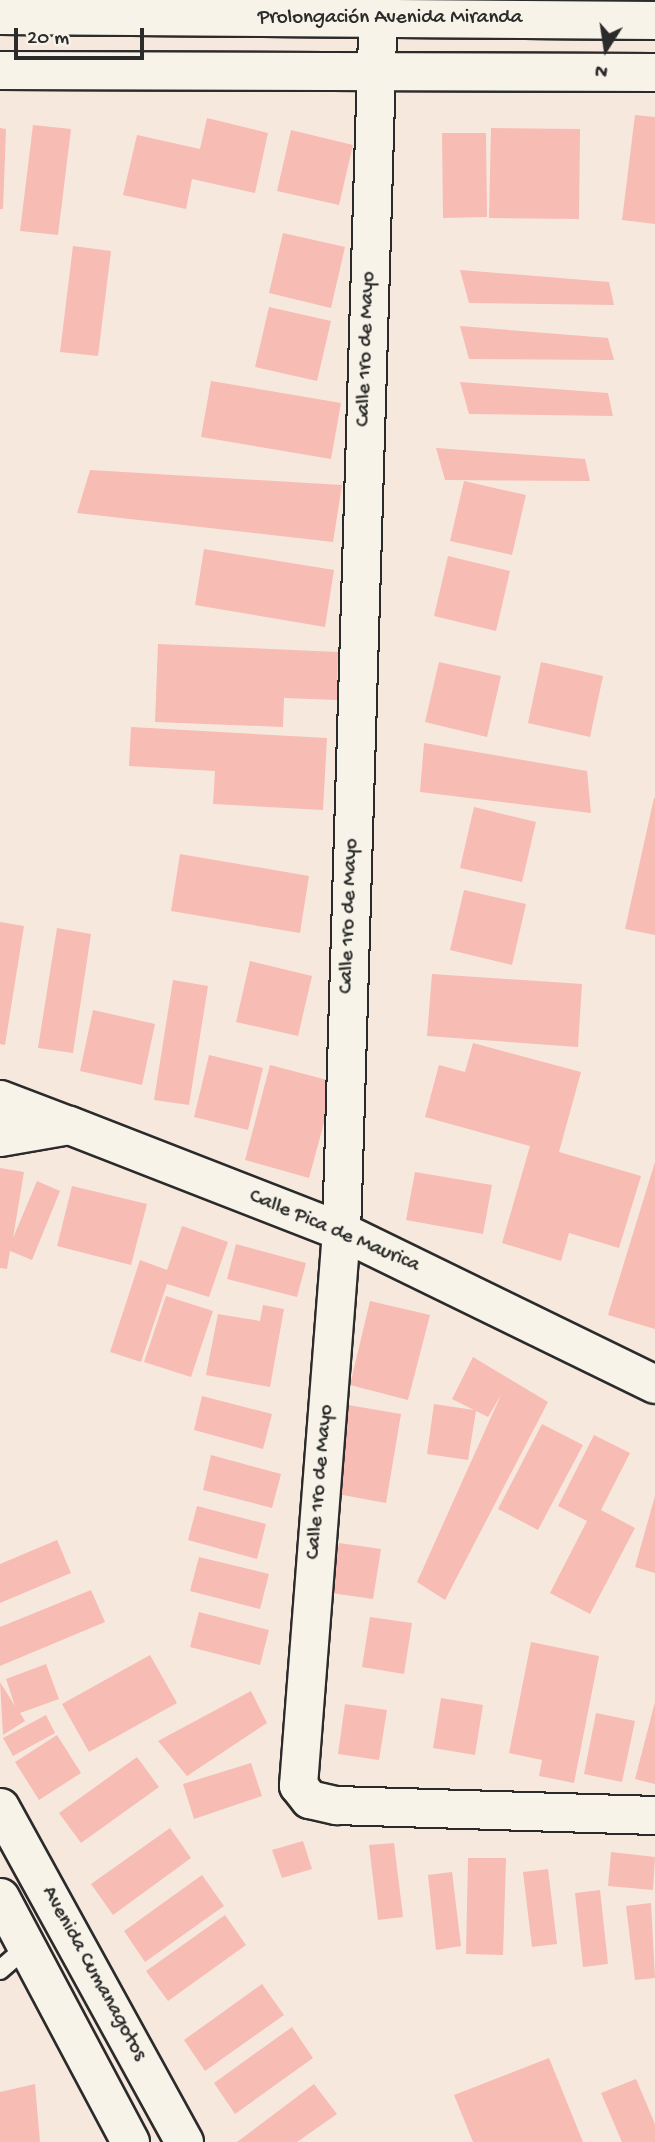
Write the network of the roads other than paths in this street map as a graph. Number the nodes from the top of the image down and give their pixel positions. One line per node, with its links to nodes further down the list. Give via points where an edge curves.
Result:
1 (377, 10): 2 (street, Prolongación Avenida Miranda); 3 (street, Prolongación Avenida Miranda); 6 (street, Calle 1ro de Mayo)
2 (0, 15)
3 (655, 20)
4 (0, 70): 6 (street)
5 (655, 72): 6 (street)
6 (375, 73): 10 (street, Calle 1ro de Mayo)
7 (0, 1099): 8 (street, Calle Pica de Maurica)
8 (69, 1125): 9 (street); 10 (street, Calle Pica de Maurica)
9 (0, 1136)
10 (341, 1231): 11 (street, Calle Pica de Maurica); 13 (street, Calle 1ro de Mayo, via 299,1785 309,1799 336,1805)
11 (655, 1384)
12 (0, 1807): 18 (street, Avenida Cumanagotos)
13 (655, 1815)
14 (0, 1897): 15 (street, Avenida Cumanagotos)
15 (28, 1946): 16 (lane); 17 (street, Avenida Cumanagotos)
16 (0, 1970)
17 (130, 2142)
18 (184, 2142)

